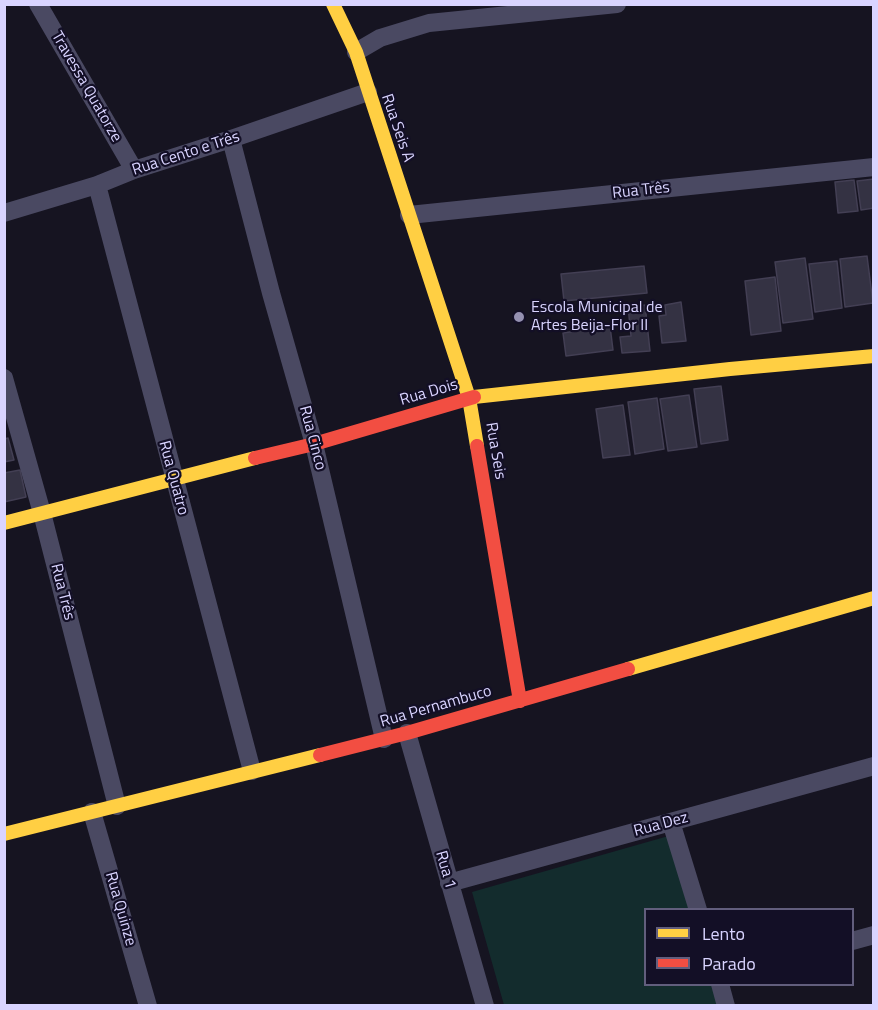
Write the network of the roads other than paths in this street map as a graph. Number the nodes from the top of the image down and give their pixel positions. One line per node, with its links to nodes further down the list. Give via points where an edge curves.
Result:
1 (38, 4): 8 (street, Travessa Quatorze)
2 (333, 4): 4 (street, Rua Seis A)
3 (616, 4): 4 (street, via 429,23 380,38)
4 (356, 52): 5 (street, Rua Seis A)
5 (368, 92): 6 (street, Rua Cento e Três); 11 (street, Rua Seis A)
6 (231, 139): 8 (street, Rua Cento e Três); 15 (street, Rua Cinco)
7 (873, 167): 11 (street, Rua Três)
8 (134, 170): 9 (street, Rua Cento e Três)
9 (97, 185): 10 (street, Rua Cento e Três); 16 (street, Rua Quatro)
10 (4, 213)
11 (409, 215): 14 (street, Rua Seis)
12 (873, 356): 14 (street, Rua Dois)
13 (4, 378): 17 (street, Rua Três)
14 (469, 398): 15 (street, Rua Dois); 20 (street, Rua Seis)
15 (314, 444): 16 (street, Rua Dois); 22 (street, Rua Cinco)
16 (173, 478): 17 (street, Rua Dois); 24 (street, Rua Quatro)
17 (42, 513): 18 (street, Rua Dois); 25 (street, Rua Três)
18 (4, 523)
19 (873, 598): 20 (street, Rua Pernambuco)
20 (520, 700): 21 (street, Rua Pernambuco)
21 (407, 733): 22 (street, Rua Pernambuco); 29 (street, Rua 1)
22 (384, 739): 24 (street, Rua Pernambuco)
23 (873, 766): 27 (street, Rua Dez)
24 (252, 771): 25 (street, Rua Pernambuco)
25 (117, 807): 26 (street, Rua Pernambuco)
26 (92, 812): 28 (street, Rua Pernambuco); 34 (street, Rua Quinze)
27 (671, 822): 29 (street, Rua Dez); 30 (street)
28 (4, 834)
29 (449, 883): 35 (street, Rua 1)
30 (698, 908)
31 (873, 935): 32 (street)
32 (854, 940)
33 (721, 986): 36 (street)
34 (148, 1005)
35 (485, 1005)
36 (726, 1005)

